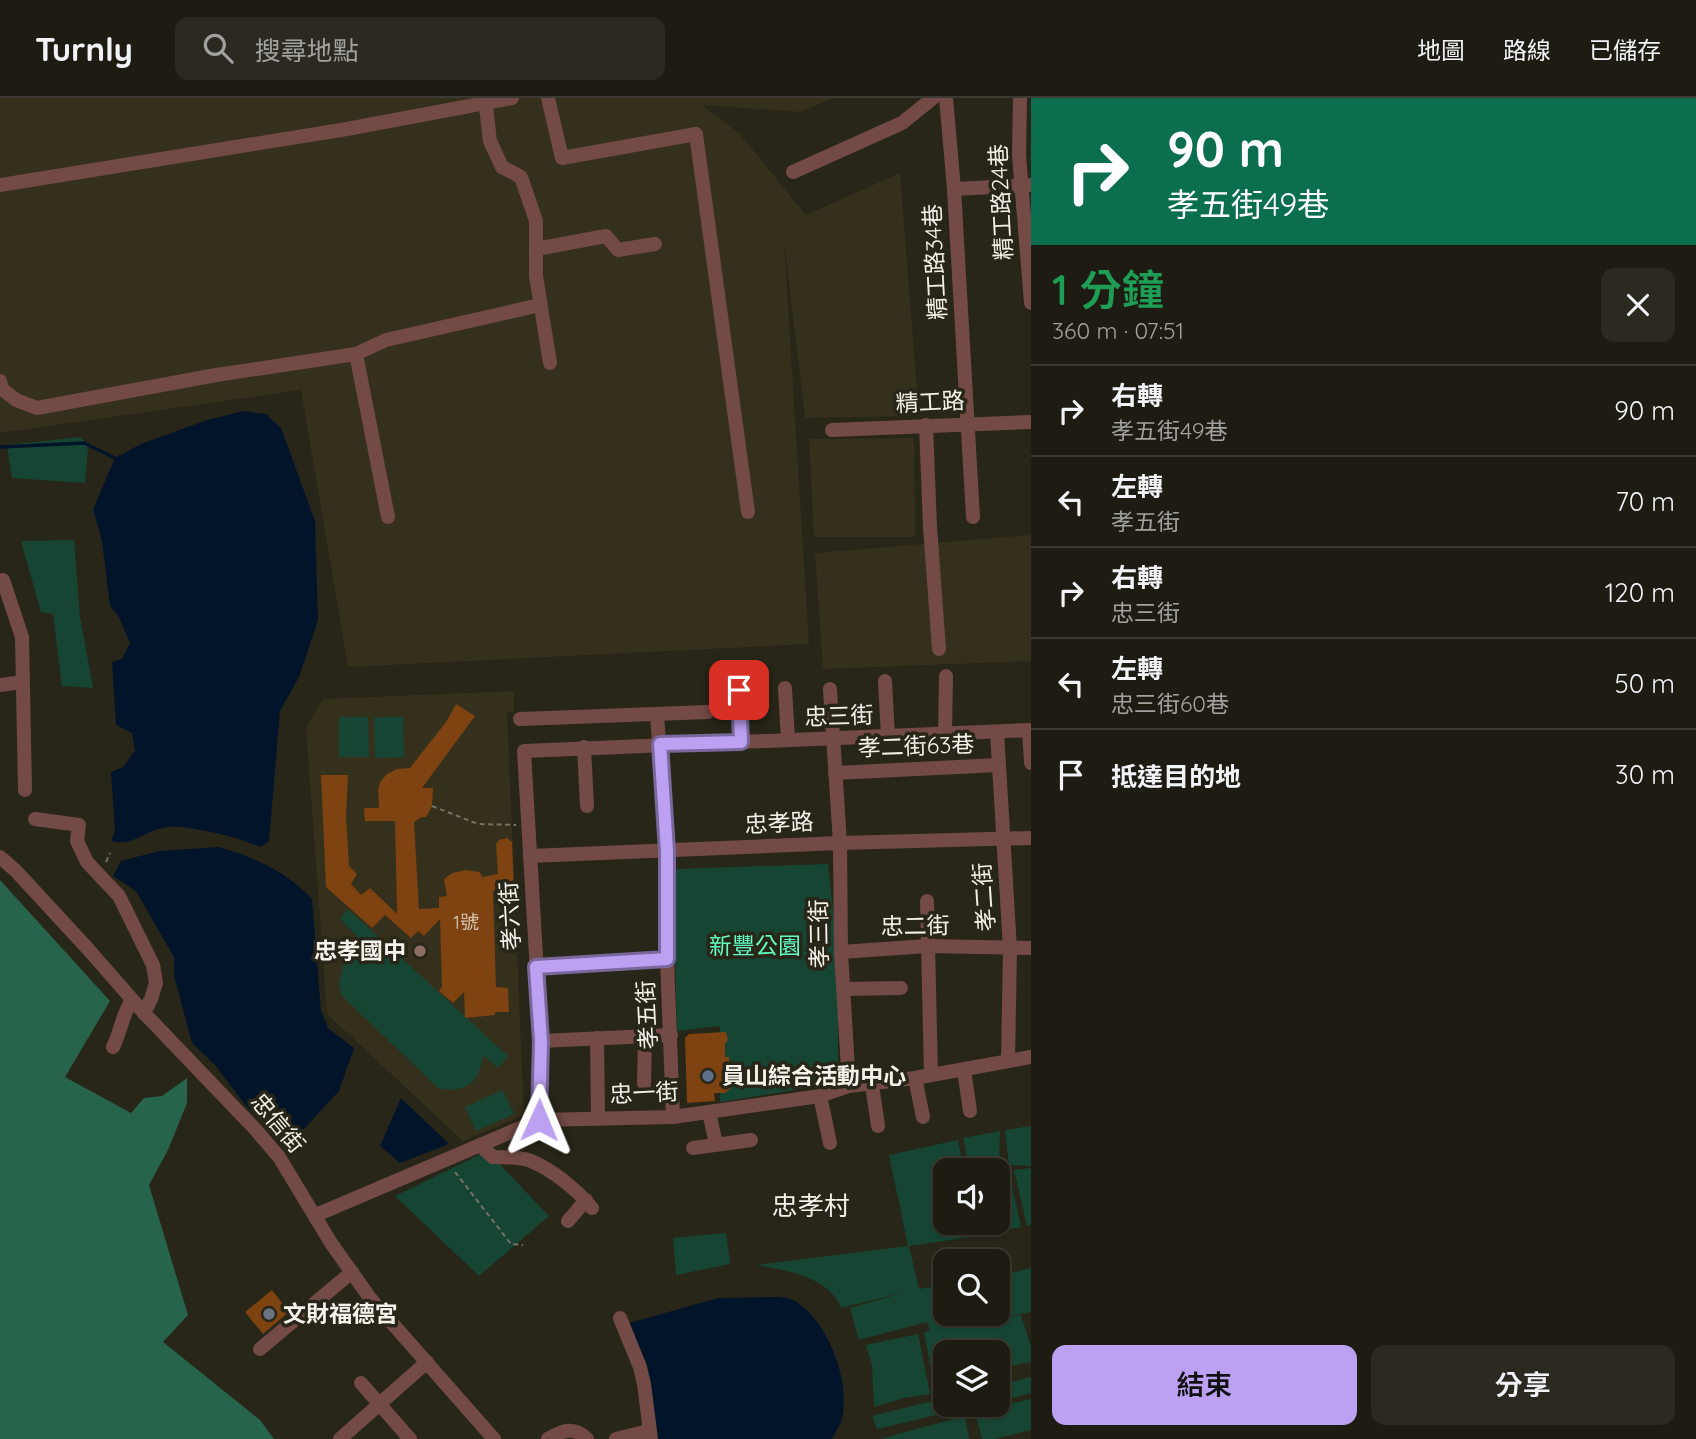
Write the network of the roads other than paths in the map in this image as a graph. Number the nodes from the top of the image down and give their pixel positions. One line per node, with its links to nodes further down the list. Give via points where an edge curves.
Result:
1 (512, 98): 6 (street)
2 (548, 98): 22 (street, via 562,158 696,134)
3 (933, 98): 7 (street, via 902,123)
4 (946, 98): 10 (street, 精工路34巷)
5 (1020, 98): 9 (street, 精工路24巷)
6 (486, 101): 8 (street, via 334,132); 12 (street, via 490,141 502,167 521,177 536,221)
7 (793, 172)
8 (0, 185)
9 (1026, 185): 10 (street); 13 (street, 精工路24巷)
10 (954, 189): 19 (street, 精工路34巷)
11 (655, 244): 12 (street, via 618,250 606,236)
12 (536, 249): 14 (street)
13 (1031, 303)
14 (540, 304): 15 (street, via 386,340); 16 (street)
15 (356, 354): 17 (street, via 37,408 16,400); 23 (street)
16 (550, 363)
17 (0, 381)
18 (1031, 422): 19 (street, 精工路)
19 (966, 423): 20 (street, 精工路); 24 (street, 精工路34巷)
20 (926, 425): 21 (street, 精工路); 26 (street)
21 (832, 430)
22 (748, 512)
23 (388, 517)
24 (973, 517)
25 (3, 580): 29 (street, via 22,638)
26 (939, 649)
27 (946, 677): 39 (street)
28 (885, 681): 40 (street)
29 (23, 682): 30 (street); 50 (street)
30 (0, 685)
31 (785, 688): 42 (street)
32 (830, 689): 41 (street, 孝三街)
33 (739, 690): 43 (street)
34 (708, 712): 35 (street)
35 (657, 715): 36 (street); 44 (street, 孝五街)
36 (520, 719)
37 (1030, 730): 38 (street, 忠三街); 47 (street)
38 (997, 732): 39 (street, 忠三街); 48 (street, 孝二街)
39 (945, 734): 40 (street, 忠三街)
40 (888, 737): 41 (street, 忠三街)
41 (834, 739): 42 (street, 忠三街); 49 (street, 孝三街)
42 (788, 740): 43 (street, 忠三街)
43 (741, 742): 44 (street, 忠三街)
44 (660, 744): 45 (street, 忠三街); 56 (street, 孝五街)
45 (584, 747): 46 (street, 忠三街); 51 (street)
46 (524, 751): 57 (street, 孝六街)
47 (1031, 763)
48 (999, 765): 49 (street, 孝二街63巷); 54 (street, 孝二街)
49 (835, 773): 55 (street, 孝三街)
50 (26, 790)
51 (587, 806)
52 (35, 819): 69 (street, via 79,825 77,841 87,862 119,896 153,965 156,983)
53 (1031, 838): 54 (street, 忠孝路)
54 (1003, 839): 55 (street, 忠孝路); 62 (street, 孝二街)
55 (840, 843): 56 (street, 忠孝路); 63 (street, 孝三街)
56 (667, 851): 57 (street, 忠孝路); 64 (street, 孝五街)
57 (530, 856): 65 (street, 孝六街)
58 (0, 857): 68 (street, 忠信街)
59 (927, 901): 60 (street)
60 (927, 946): 62 (street, 忠二街); 63 (street, 忠二街); 78 (street)
61 (1031, 948): 62 (street, 忠二街)
62 (1010, 950): 76 (street, 孝二街)
63 (841, 952): 67 (street, 孝三街)
64 (667, 959): 65 (street); 70 (street, 孝五街)
65 (536, 967): 73 (street, 孝六街)
66 (901, 988): 67 (street)
67 (844, 989): 82 (street, 孝三街)
68 (132, 1000): 69 (street, 忠信街); 74 (street)
69 (144, 1013): 96 (street, 忠信街, via 279,1157)
70 (671, 1035): 71 (street); 86 (street, 孝五街)
71 (645, 1036): 72 (street); 80 (street)
72 (597, 1038): 73 (street); 88 (street)
73 (541, 1041): 89 (street, 孝六街)
74 (113, 1047)
75 (1031, 1057): 76 (street, 忠一街)
76 (1008, 1060): 77 (street, 忠一街)
77 (964, 1070): 78 (street, 忠一街); 84 (street)
78 (930, 1074): 79 (street, 忠一街)
79 (915, 1078): 81 (street, 忠一街); 87 (street)
80 (645, 1084)
81 (872, 1085): 82 (street, 忠一街); 90 (street)
82 (849, 1086): 83 (street, 忠一街)
83 (820, 1096): 85 (street, 忠一街); 92 (street)
84 (970, 1111)
85 (709, 1112): 86 (street, 忠一街); 93 (street)
86 (673, 1116): 88 (street, 忠一街)
87 (923, 1117)
88 (598, 1118): 89 (street, 忠一街)
89 (539, 1120): 94 (street, 忠一街)
90 (878, 1126)
91 (751, 1140): 93 (street)
92 (830, 1143)
93 (716, 1144): 95 (street)
94 (480, 1145): 96 (street, 忠一街); 97 (street, via 493,1157 531,1161 589,1204)
95 (693, 1149)
96 (316, 1215): 98 (street, 忠信街)
97 (568, 1220)
98 (352, 1272): 100 (street); 101 (street, 忠信街)
99 (620, 1318): 104 (street, via 642,1375)
100 (260, 1349)
101 (426, 1362): 103 (street); 107 (street, 忠信街)
102 (361, 1383): 103 (street)
103 (379, 1403): 105 (street); 106 (street)
104 (649, 1435): 110 (street)
105 (340, 1439)
106 (410, 1439)
107 (494, 1439)
108 (548, 1439): 109 (street, via 576,1430)
109 (586, 1439)
110 (616, 1439)

